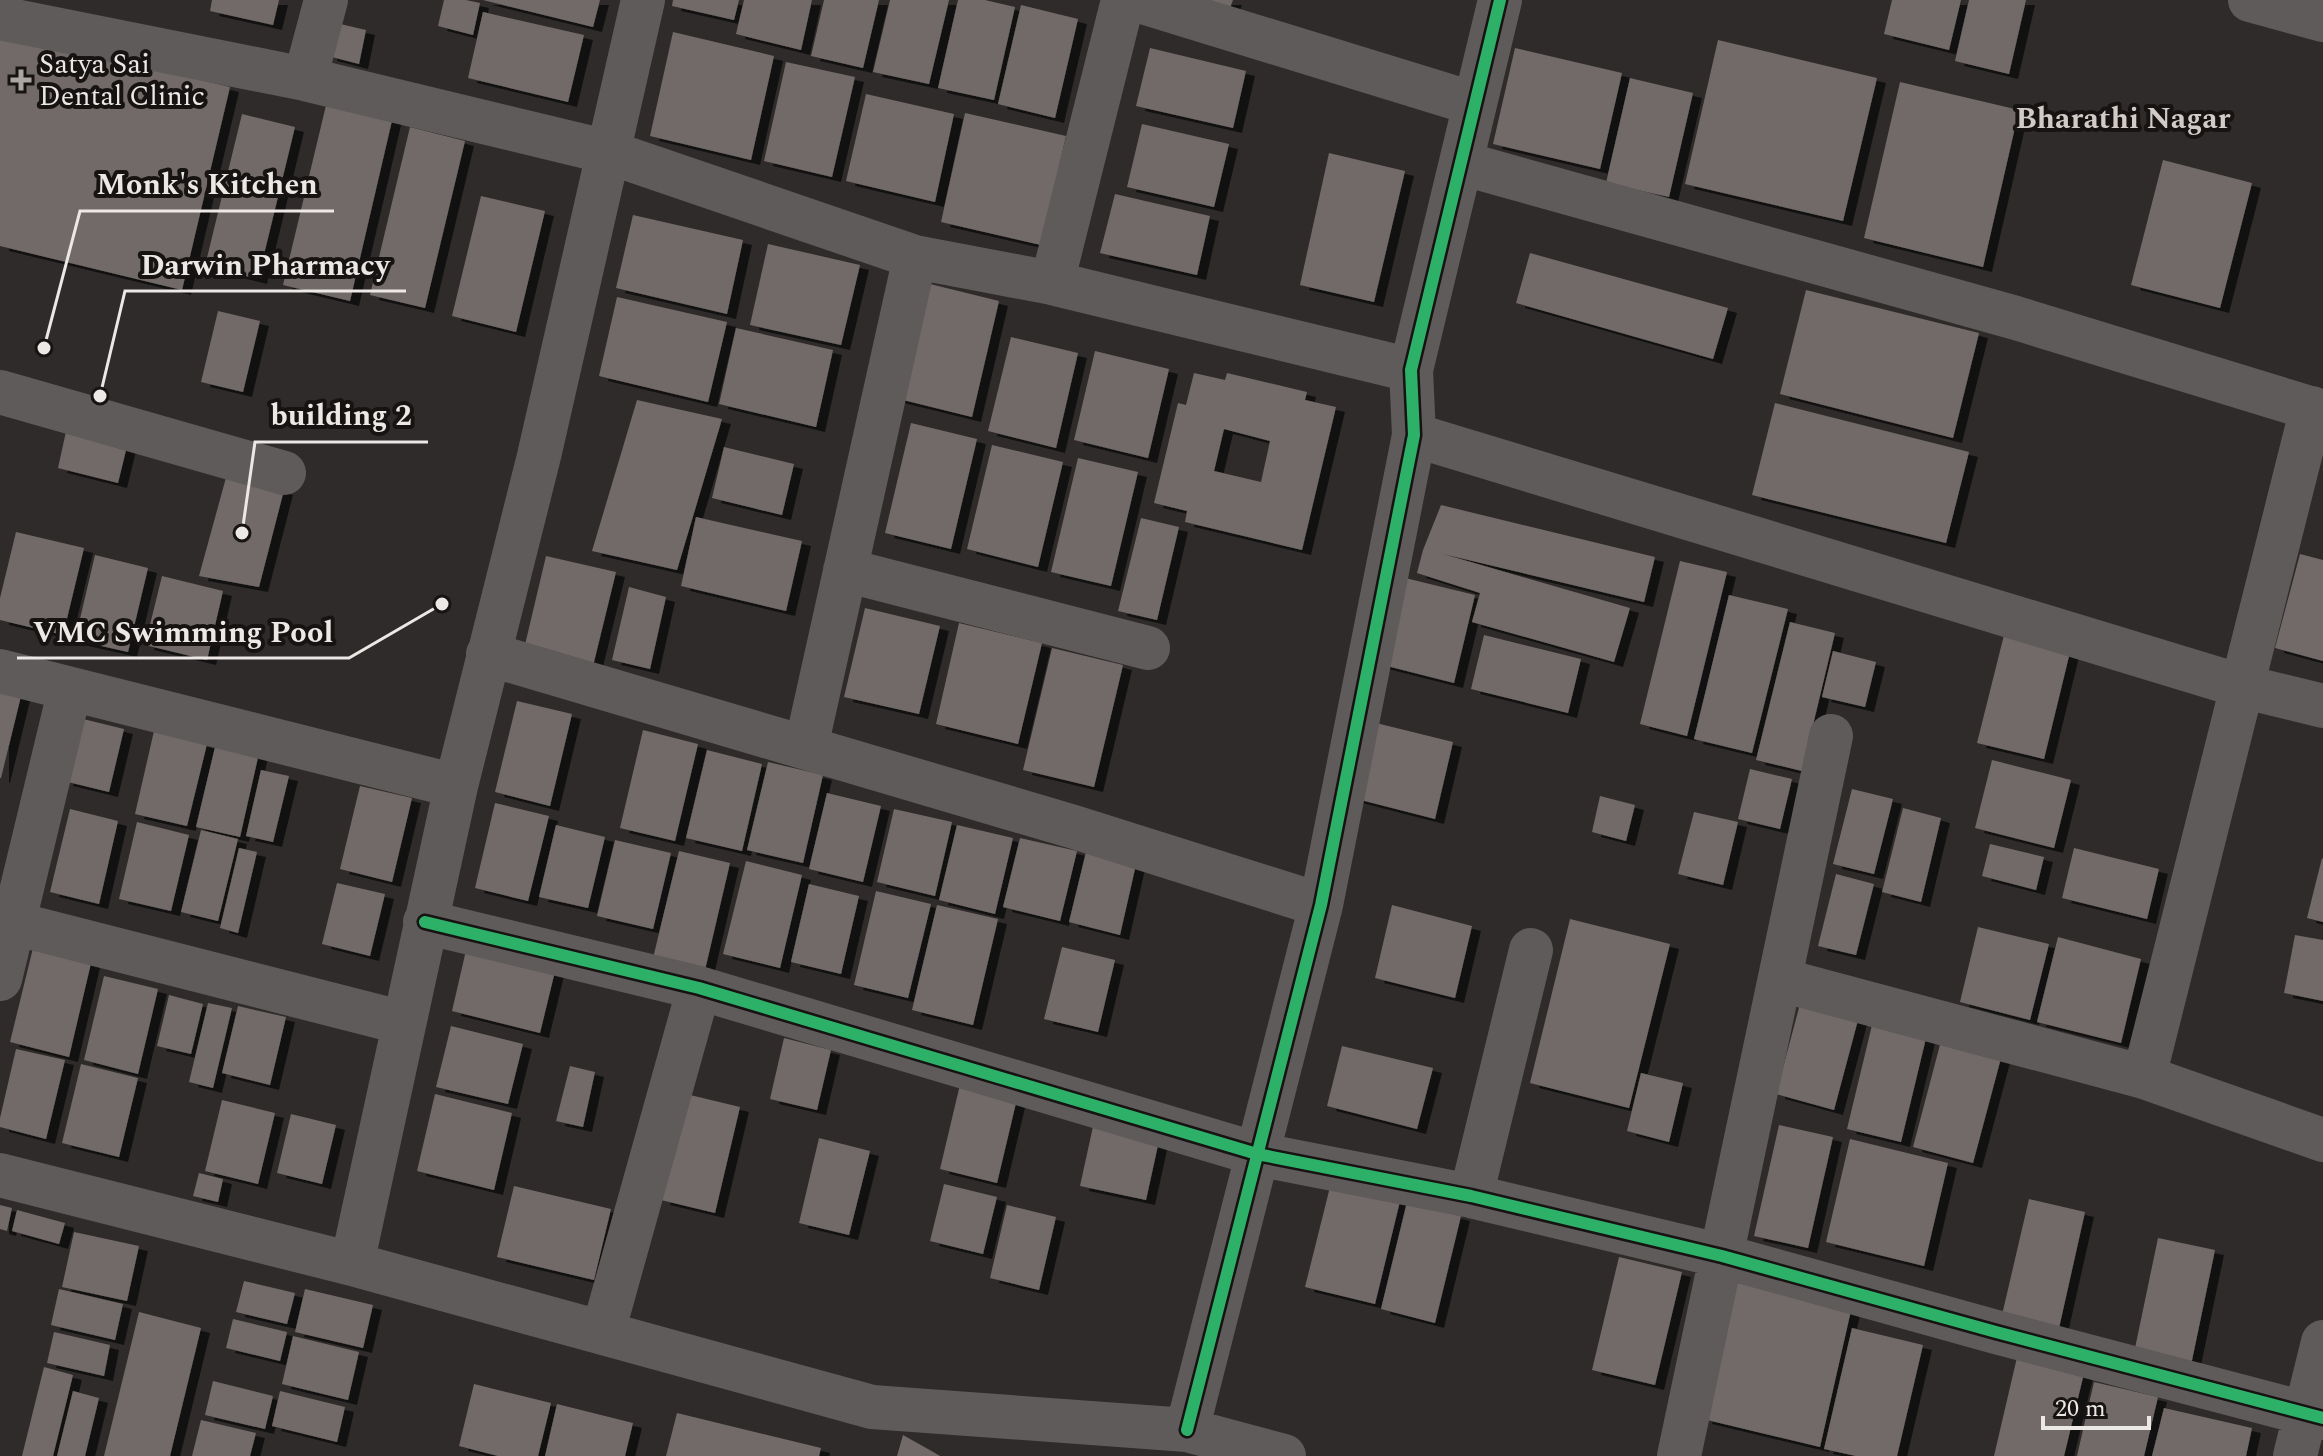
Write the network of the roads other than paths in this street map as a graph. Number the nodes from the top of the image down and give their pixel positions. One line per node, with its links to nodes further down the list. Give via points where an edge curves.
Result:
1 (326, 0): 9 (street)
2 (643, 0): 11 (street)
3 (1123, 0): 14 (street)
4 (1136, 0): 10 (street)
5 (1500, 0): 10 (street)
6 (2250, 0): 7 (street)
7 (2309, 11)
8 (0, 18): 9 (street)
9 (305, 79): 11 (street)
10 (1475, 104): 12 (street)
11 (608, 152): 13 (street); 22 (street)
12 (1461, 163): 15 (street); 17 (street, via 2016,318)
13 (915, 257): 14 (street); 20 (street)
14 (1052, 283): 15 (street)
15 (1411, 370): 18 (street)
16 (0, 392): 19 (street)
17 (2318, 410): 24 (street)
18 (1414, 435): 24 (street); 30 (street)
19 (284, 473)
20 (845, 570): 21 (street); 28 (street)
21 (1148, 648)
22 (488, 654): 28 (street); 29 (street)
23 (0, 671): 25 (street)
24 (2241, 686): 26 (street); 38 (street)
25 (70, 689): 29 (street); 32 (street)
26 (2323, 706)
27 (1831, 736): 35 (street)
28 (806, 747): 30 (street)
29 (456, 786): 31 (street)
30 (1321, 905): 40 (street)
31 (425, 922): 36 (street); 37 (street)
32 (13, 923): 34 (street); 37 (street)
33 (1531, 950): 42 (street)
34 (0, 979)
35 (1781, 980): 38 (street); 43 (street)
36 (699, 988): 40 (street); 45 (street)
37 (404, 1023): 44 (street)
38 (2144, 1077): 39 (street)
39 (2323, 1140)
40 (1257, 1154): 42 (street); 48 (street)
41 (0, 1175): 44 (street)
42 (1471, 1196): 43 (street)
43 (1722, 1256): 47 (street); 50 (street)
44 (352, 1264): 45 (street)
45 (603, 1332): 48 (street, via 872,1407)
46 (2323, 1342): 47 (street)
47 (2314, 1416): 51 (street)
48 (1187, 1430): 49 (street)
49 (1284, 1456)
50 (1679, 1456)
51 (2295, 1456)

